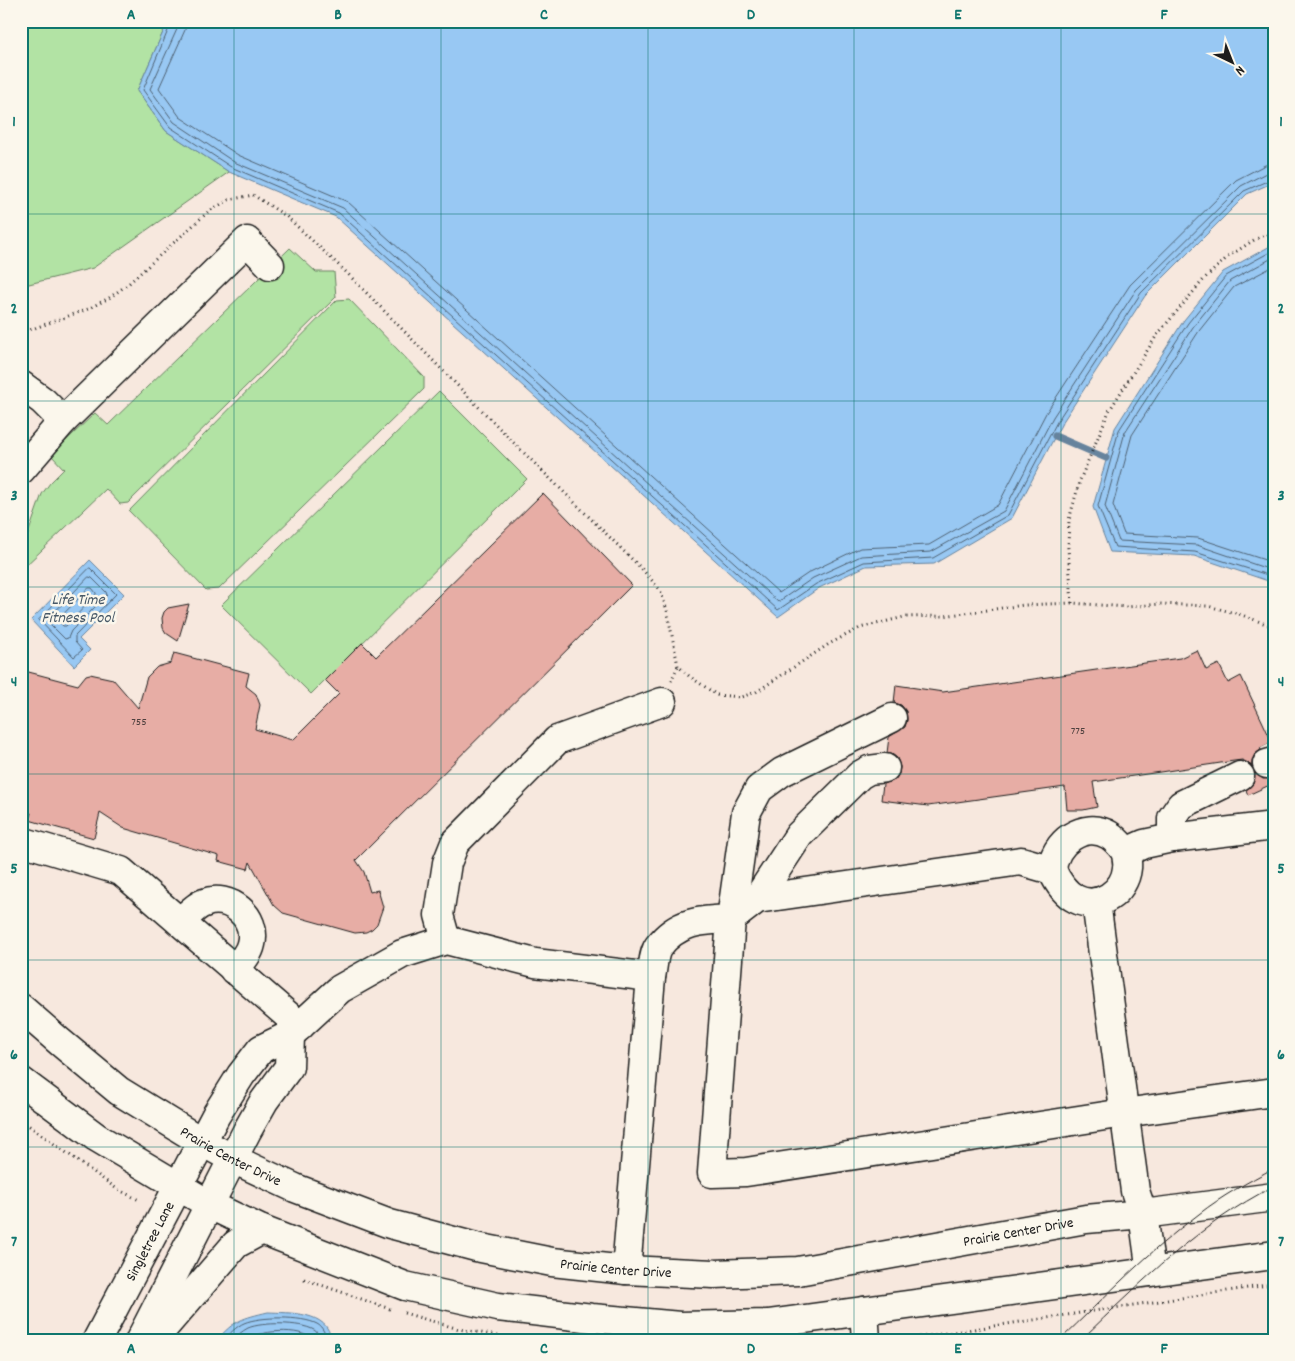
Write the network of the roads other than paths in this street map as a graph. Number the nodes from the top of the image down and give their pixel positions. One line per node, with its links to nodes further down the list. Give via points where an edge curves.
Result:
1 (270, 265): 3 (main road, via 247,241)
2 (21, 385): 3 (main road)
3 (63, 422): 4 (main road)
4 (21, 470)
5 (662, 702): 18 (main road, via 558,740 456,842 447,863 439,915)
6 (892, 718): 16 (main road, via 782,772 760,789 746,812)
7 (885, 768): 14 (main road, via 860,775 799,835)
8 (1240, 776): 10 (main road, via 1181,805 1172,818)
9 (1274, 826): 10 (main road)
10 (1172, 838): 12 (main road)
11 (21, 840): 17 (main road, via 121,871)
12 (1126, 852): 13 (main road, via 1108,834 1087,830 1065,840 1052,860); 15 (main road, via 1127,867 1118,890 1109,898)
13 (1052, 870): 14 (main road, via 1021,861); 15 (main road, via 1076,899)
14 (757, 899): 16 (main road)
15 (1096, 902): 25 (main road)
16 (731, 919): 20 (main road, via 700,920 677,929 657,948); 25 (main road, via 712,1173 746,1172)
17 (180, 922): 19 (main road); 19 (main road, via 201,904 212,900 232,905 243,913 249,921 252,943)
18 (446, 940): 20 (main road, via 536,963); 22 (main road, Singletree Lane, via 402,954 340,989)
19 (234, 970): 22 (main road)
20 (651, 977): 34 (main road)
21 (21, 1008): 26 (main road, Prairie Center Drive, via 119,1091)
22 (295, 1031): 26 (main road, Singletree Lane, via 262,1049 236,1082); 27 (main road, via 289,1067 264,1101)
23 (21, 1082): 28 (main road, via 96,1137)
24 (1274, 1092): 25 (main road)
25 (1124, 1113): 31 (main road, via 1135,1191)
26 (202, 1142): 27 (main road, Prairie Center Drive); 28 (main road, Singletree Lane)
27 (233, 1159): 30 (main road); 34 (main road, Prairie Center Drive, via 295,1188 433,1237 552,1262)
28 (178, 1185): 30 (main road); 37 (main road, Singletree Lane)
29 (1274, 1197): 31 (main road, Prairie Center Drive)
30 (210, 1204): 32 (main road); 38 (main road)
31 (1143, 1214): 34 (main road, Prairie Center Drive, via 1086,1219 798,1270 714,1274); 35 (main road)
32 (262, 1230): 36 (main road, via 405,1286 498,1307 680,1326 768,1324); 39 (main road, via 236,1244)
33 (1274, 1255): 35 (main road)
34 (626, 1270)
35 (1151, 1272): 36 (main road)
36 (864, 1311): 40 (main road)
37 (97, 1340)
38 (140, 1340)
39 (153, 1340)
40 (866, 1340)

